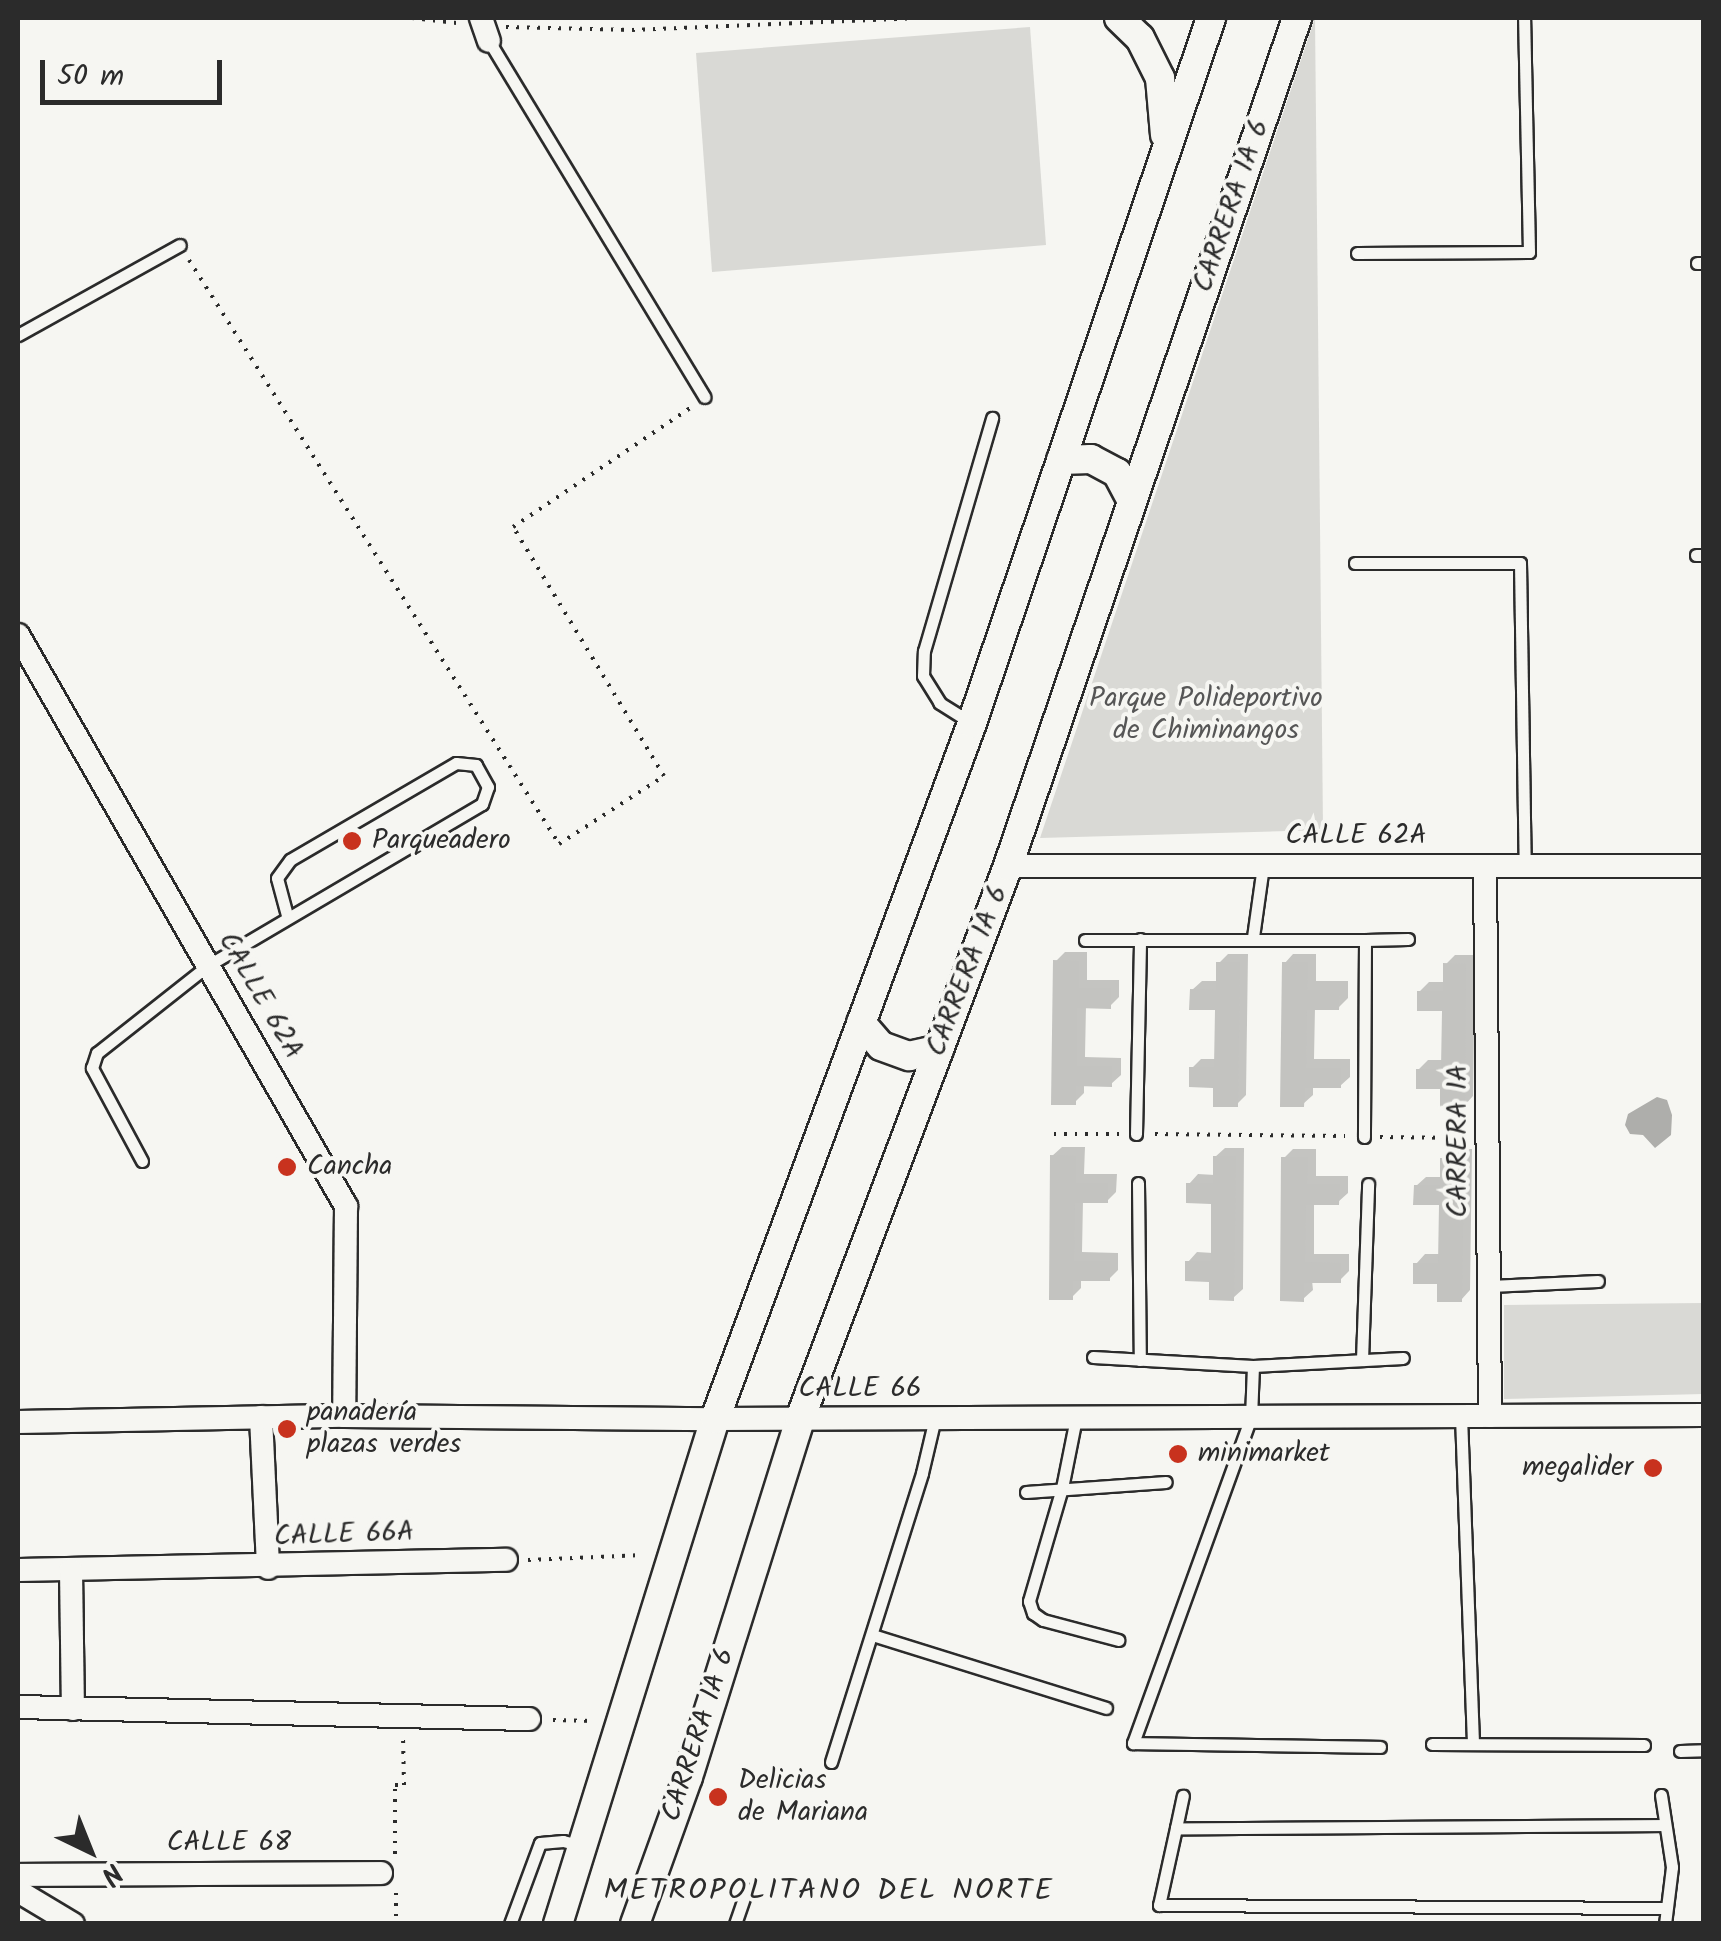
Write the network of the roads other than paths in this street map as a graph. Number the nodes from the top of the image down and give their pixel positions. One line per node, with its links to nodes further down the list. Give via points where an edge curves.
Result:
1 (1119, 18): 6 (street, via 1140,38 1160,78 1166,122)
2 (1211, 18): 6 (street)
3 (1297, 18): 13 (street, CARRERA 1A 6)
4 (1524, 18): 8 (lane, via 1529,252)
5 (485, 28): 10 (lane)
6 (1160, 166): 12 (street)
7 (180, 245): 9 (lane)
8 (1356, 254)
9 (18, 335)
10 (705, 398)
11 (992, 418): 16 (lane, via 924,652 923,676 940,703)
12 (1061, 460): 13 (street, via 1090,458 1117,473); 16 (street)
13 (1131, 499): 17 (street, CARRERA 1A 6)
14 (1355, 564): 20 (lane, via 1520,564)
15 (18, 635): 28 (street, CALLE 62A)
16 (972, 723): 29 (street)
17 (1008, 866): 18 (street, CALLE 62A); 30 (street, CARRERA 1A 6)
18 (1263, 866): 19 (street, CALLE 62A); 23 (lane)
19 (1485, 866): 20 (street, CALLE 62A); 37 (street, CARRERA 1A)
20 (1524, 866): 21 (street, CALLE 62A)
21 (1704, 866)
22 (287, 916): 22 (lane, via 482,804 488,787 476,766 456,763 290,860 277,878); 28 (lane)
23 (1253, 937): 25 (lane); 27 (lane)
24 (1408, 938): 27 (lane)
25 (1140, 939): 26 (lane); 31 (lane)
26 (1086, 940)
27 (1365, 940): 32 (lane)
28 (207, 966): 33 (lane, via 97,1053 92,1068); 44 (street, CALLE 62A, via 346,1206)
29 (862, 1023): 30 (street, via 881,1046 895,1051 910,1056); 51 (street)
30 (939, 1049): 52 (street, CARRERA 1A 6)
31 (1136, 1134)
32 (1364, 1136)
33 (142, 1160)
34 (1138, 1183): 40 (lane)
35 (1368, 1184): 41 (lane)
36 (1598, 1281): 37 (lane)
37 (1490, 1286): 46 (street, CARRERA 1A)
38 (1093, 1358): 40 (lane)
39 (1403, 1358): 41 (lane)
40 (1140, 1360): 42 (lane)
41 (1362, 1360): 42 (lane)
42 (1253, 1366): 48 (lane)
43 (1704, 1415): 46 (street, CALLE 66)
44 (344, 1416): 47 (street, CALLE 66); 51 (street, CALLE 66)
45 (1460, 1416): 46 (street, CALLE 66); 48 (street, CALLE 66); 67 (lane)
46 (1490, 1416)
47 (261, 1417): 53 (street, CALLE 66); 58 (street)
48 (1251, 1417): 50 (street, CALLE 66); 70 (lane, via 1134,1743)
49 (935, 1418): 50 (street, CALLE 66); 52 (street, CALLE 66); 61 (lane)
50 (1076, 1418): 55 (lane)
51 (716, 1419): 52 (street, CALLE 66); 78 (street)
52 (800, 1419): 90 (street, CARRERA 1A 6)
53 (18, 1422)
54 (1166, 1482): 55 (lane)
55 (1062, 1488): 56 (lane); 62 (lane, via 1029,1602 1033,1613)
56 (1026, 1492)
57 (506, 1560): 58 (street, CALLE 66A)
58 (268, 1568): 60 (street, CALLE 66A)
59 (18, 1570): 60 (street, CALLE 66A)
60 (71, 1570): 64 (street)
61 (872, 1636): 65 (lane); 73 (lane)
62 (1118, 1640)
63 (18, 1708): 64 (street)
64 (72, 1708): 66 (street)
65 (1106, 1708)
66 (528, 1719)
67 (1473, 1741): 68 (lane); 69 (lane)
68 (1432, 1744)
69 (1644, 1744)
70 (1380, 1747)
71 (1704, 1750): 72 (lane)
72 (1680, 1751)
73 (831, 1762)
74 (1183, 1796): 77 (lane)
75 (1661, 1796): 76 (lane)
76 (1663, 1825): 77 (lane); 84 (lane, via 1672,1868)
77 (1176, 1828): 85 (lane, via 1159,1905)
78 (583, 1846): 88 (lane, via 540,1843); 89 (street)
79 (380, 1872): 81 (street, CALLE 68)
80 (18, 1874): 81 (street, CALLE 68)
81 (56, 1874): 86 (street)
82 (18, 1890): 86 (street)
83 (747, 1890): 91 (lane)
84 (1666, 1908): 85 (lane); 93 (lane)
85 (1534, 1909): 92 (lane)
86 (48, 1910): 87 (street)
87 (74, 1924)
88 (510, 1924)
89 (558, 1924)
90 (636, 1924)
91 (735, 1924)
92 (1534, 1924)
93 (1664, 1924)

